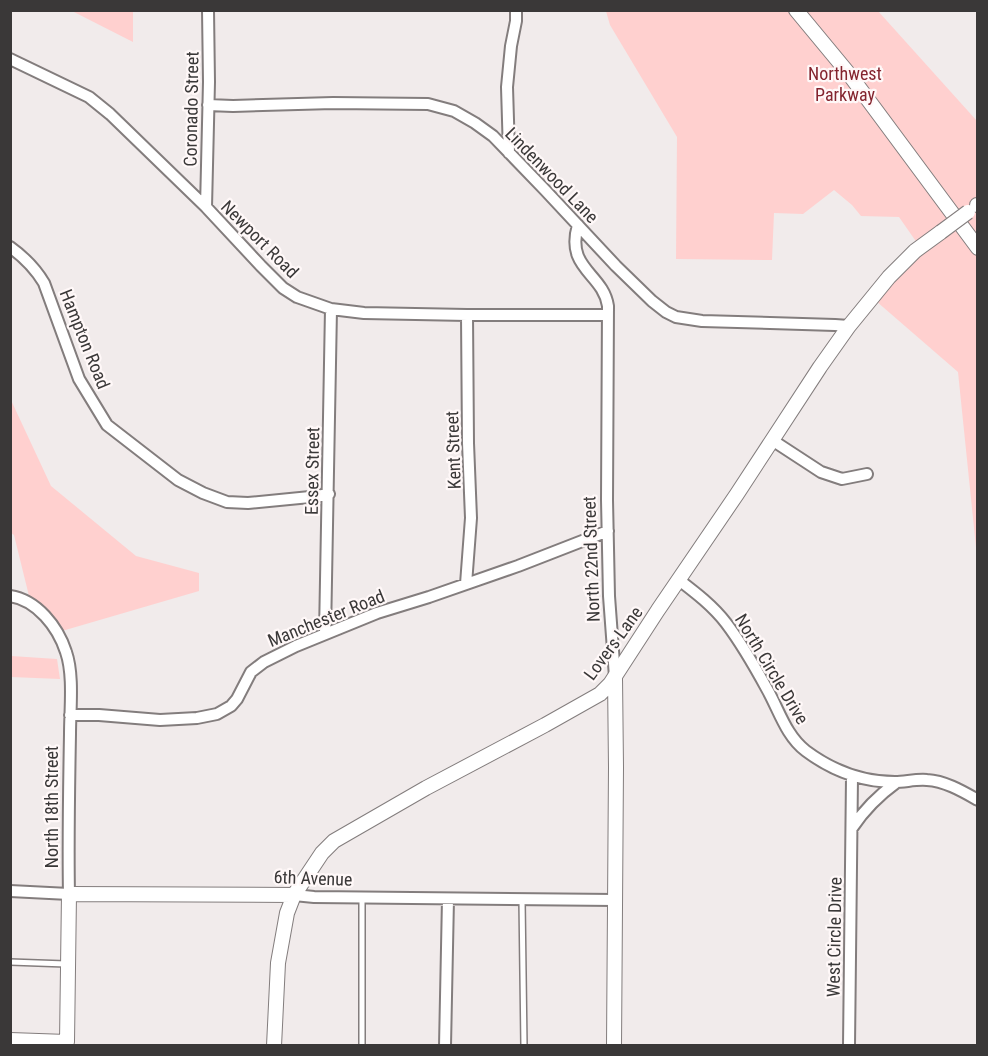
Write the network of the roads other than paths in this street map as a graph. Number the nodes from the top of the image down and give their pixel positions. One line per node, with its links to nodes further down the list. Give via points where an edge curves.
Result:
1 (208, 10): 5 (street, Coronado Street)
2 (516, 10): 6 (street, via 507,87)
3 (796, 10): 11 (street, via 849,74)
4 (10, 59): 8 (street, Newport Road, via 89,97)
5 (208, 105): 6 (street, Lindenwood Lane, via 428,104 454,111 476,123); 8 (street, Coronado Street)
6 (509, 153): 9 (street, Lindenwood Lane)
7 (975, 206): 15 (street, Lovers Lane, bridge, via 915,251)
8 (206, 207): 12 (street, Newport Road, via 283,288)
9 (578, 225): 14 (street, North 22nd Street, via 577,253 606,297); 15 (street, Lindenwood Lane, via 652,301 676,317)
10 (10, 246): 18 (street, Hampton Road, via 44,283 88,395 108,425 135,447 178,480 227,502)
11 (978, 248)
12 (331, 309): 13 (street, Newport Road); 18 (street, Essex Street)
13 (467, 315): 14 (street, Newport Road); 21 (street, Kent Street, via 471,518)
14 (607, 315): 19 (street, North 22nd Street)
15 (849, 326): 16 (street, Lovers Lane)
16 (772, 440): 17 (street, via 821,472 842,479); 20 (street, Lovers Lane)
17 (867, 474)
18 (328, 494): 23 (street, Essex Street)
19 (608, 531): 21 (street, Manchester Road); 24 (street, North 22nd Street)
20 (679, 580): 24 (street, Lovers Lane); 26 (street, North Circle Drive, via 725,622 746,651 786,729 803,750)
21 (466, 584): 23 (street, Manchester Road, via 377,612)
22 (10, 596): 25 (street, North 18th Street, via 32,604 60,638 70,674)
23 (325, 634): 25 (street, Manchester Road, via 264,662 251,672 231,706 217,714 160,720)
24 (615, 677): 32 (street, Lovers Lane, via 600,694 334,841); 36 (street, North 22nd Street)
25 (70, 715): 31 (street, North 18th Street)
26 (852, 777): 27 (street, North Circle Drive); 29 (street, West Circle Drive)
27 (898, 782): 28 (street, North Circle Drive, via 927,780 946,784); 29 (street, via 875,800)
28 (978, 800)
29 (852, 829): 46 (street, West Circle Drive)
30 (10, 891): 31 (street, 6th Avenue)
31 (69, 894): 32 (street, 6th Avenue); 38 (street, North 18th Street)
32 (294, 895): 33 (street, 6th Avenue); 41 (street, Lovers Lane, via 286,913 278,963)
33 (362, 898): 34 (street, 6th Avenue); 42 (lane)
34 (448, 899): 35 (street, 6th Avenue); 43 (street)
35 (522, 900): 36 (street, 6th Avenue); 44 (lane)
36 (615, 900): 45 (street, North 22nd Street)
37 (10, 962): 38 (lane)
38 (68, 964): 40 (street, North 18th Street)
39 (10, 1040): 40 (street)
40 (67, 1044)
41 (274, 1046)
42 (362, 1046)
43 (445, 1046)
44 (524, 1046)
45 (614, 1046)
46 (849, 1046)

